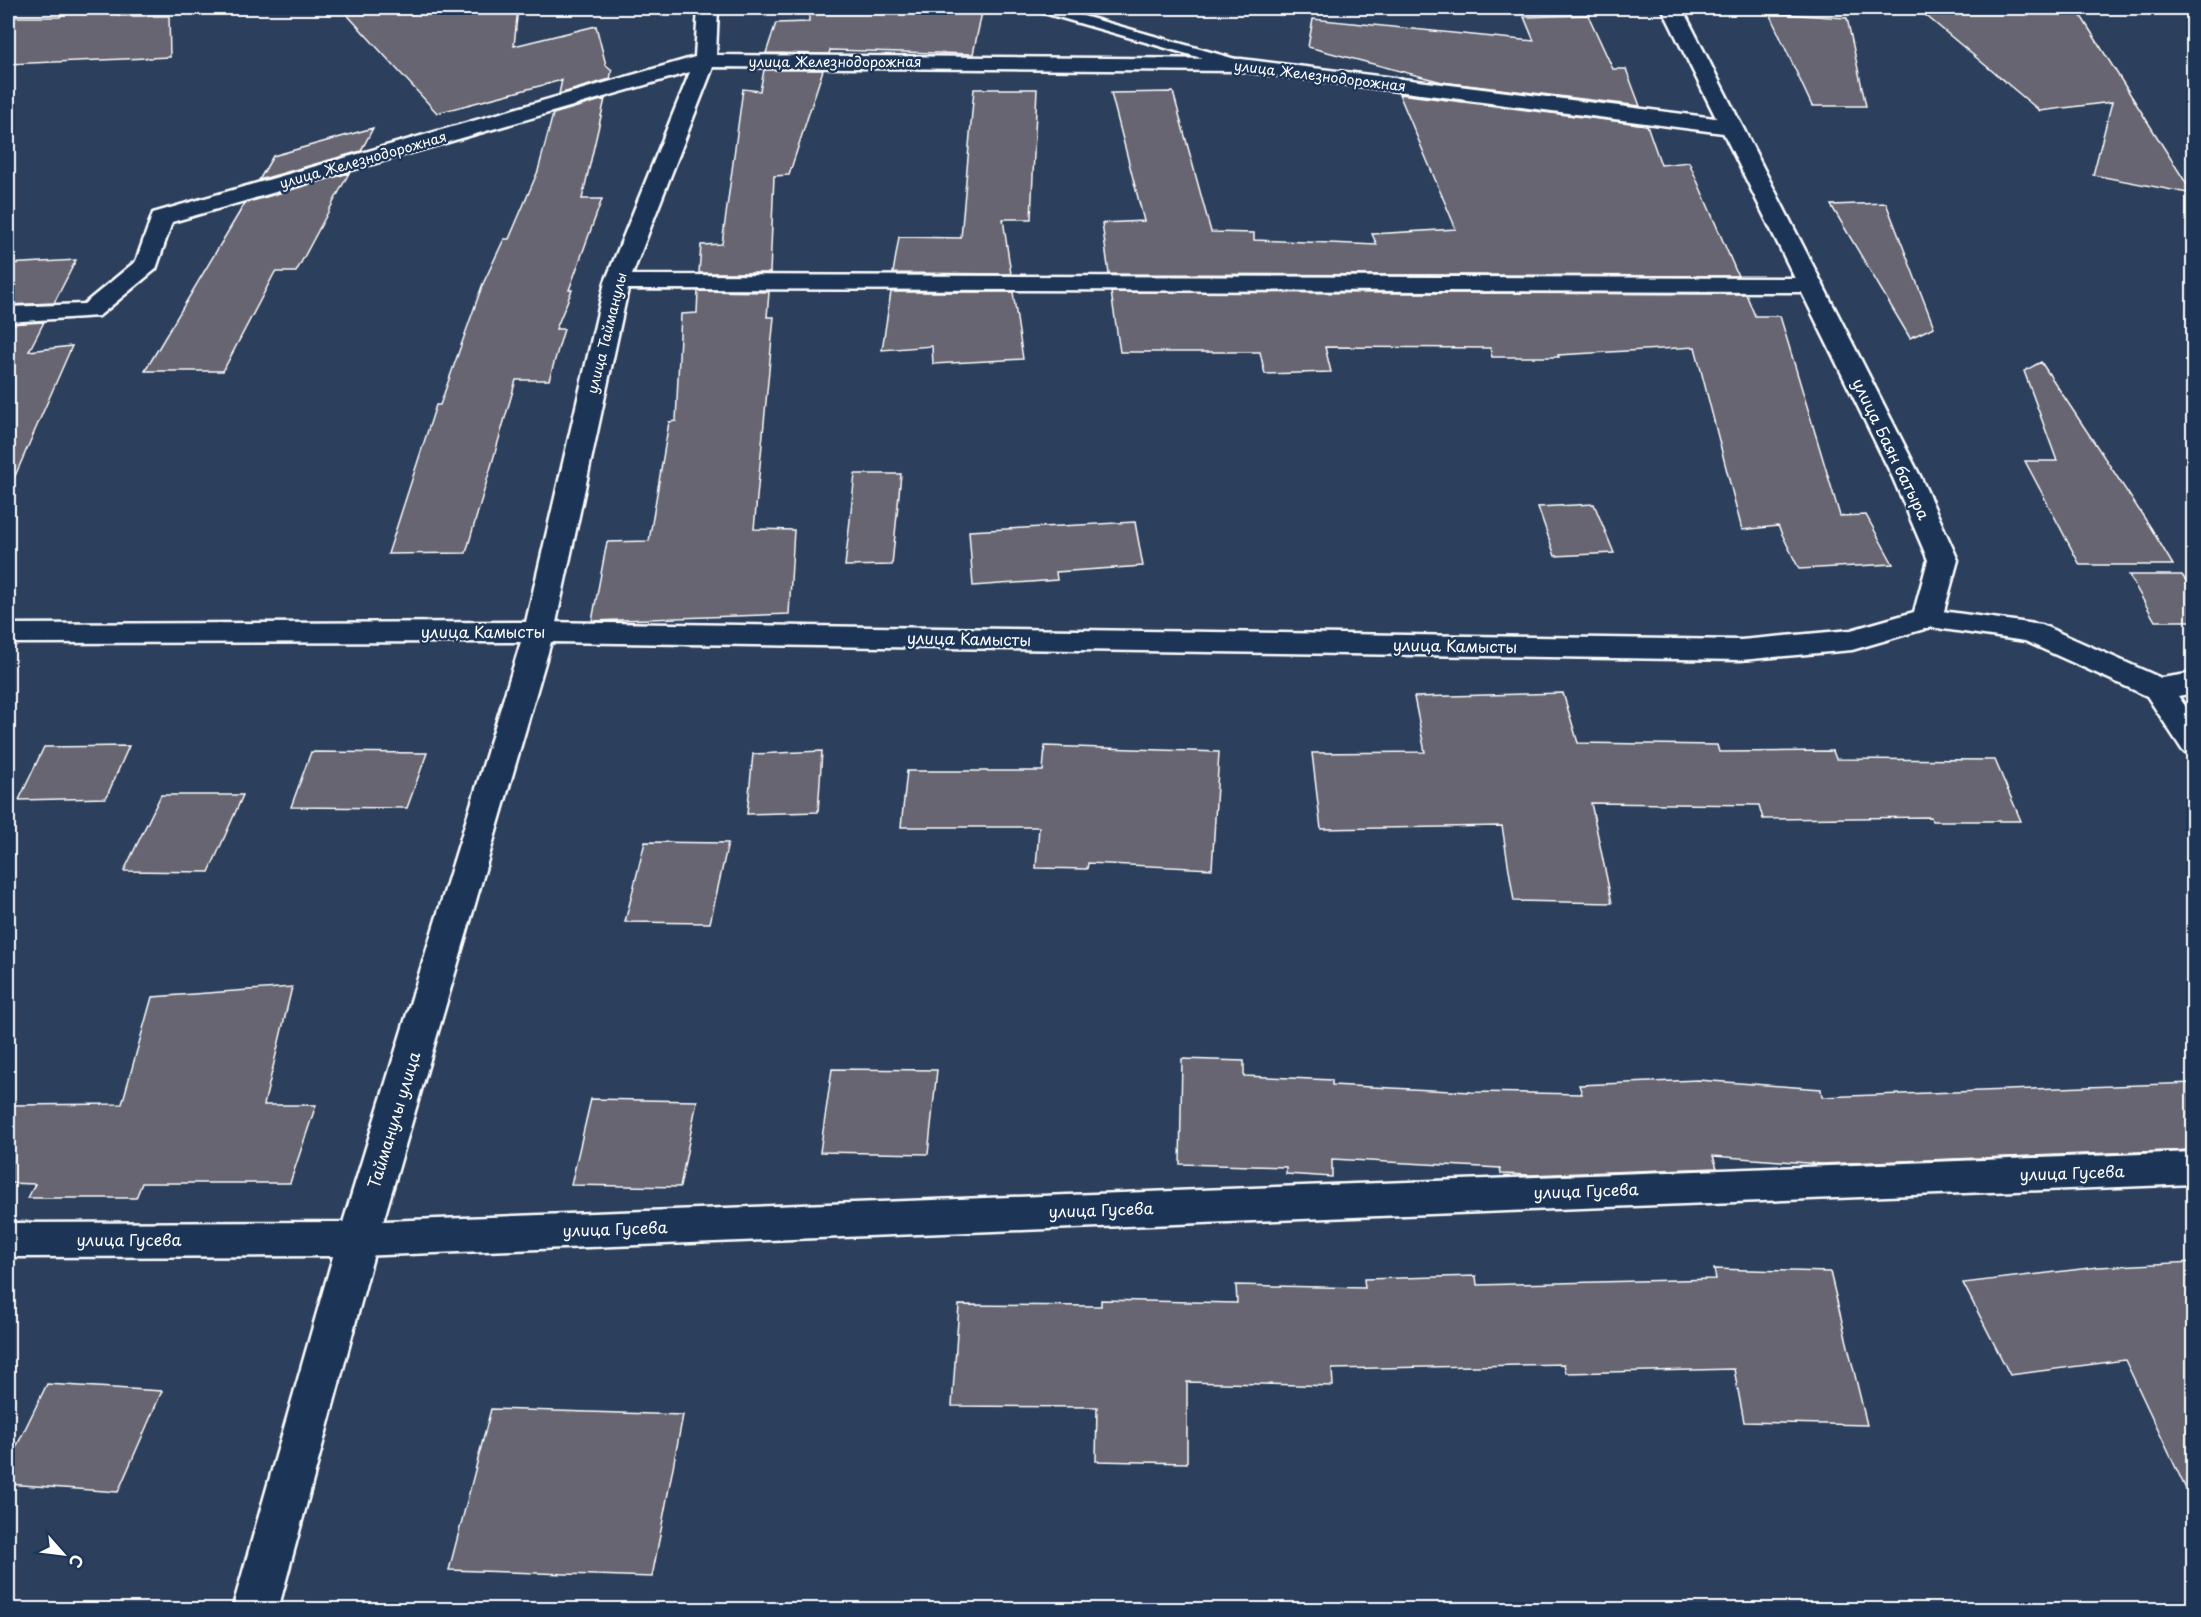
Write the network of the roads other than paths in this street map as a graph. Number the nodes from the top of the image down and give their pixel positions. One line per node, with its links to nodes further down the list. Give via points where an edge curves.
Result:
1 (708, 8): 4 (street, улица Тайманулы)
2 (1042, 8): 5 (lane)
3 (1672, 8): 6 (street, улица Баян батыра)
4 (705, 61): 5 (street, улица Железнодорожная); 7 (street, улица Тайманулы); 9 (street, улица Железнодорожная, via 161,218 147,264 90,311)
5 (1240, 65): 6 (street, улица Железнодорожная)
6 (1731, 127): 8 (street, улица Баян батыра)
7 (617, 282): 8 (street); 11 (street, улица Тайманулы)
8 (1810, 285): 10 (street, улица Баян батыра, via 1907,478 1943,560)
9 (8, 314)
10 (1927, 618): 11 (street, улица Камысты, via 1852,640 1742,650); 14 (street, via 2031,633)
11 (539, 632): 12 (street, улица Камысты); 17 (street, Тайманулы улица)
12 (8, 634)
13 (2193, 683): 14 (street)
14 (2158, 689): 15 (street)
15 (2193, 743)
16 (2193, 1168): 17 (street, улица Гусева)
17 (358, 1239): 18 (street, улица Гусева); 19 (street, Тайманулы улица)
18 (8, 1240)
19 (255, 1610)

